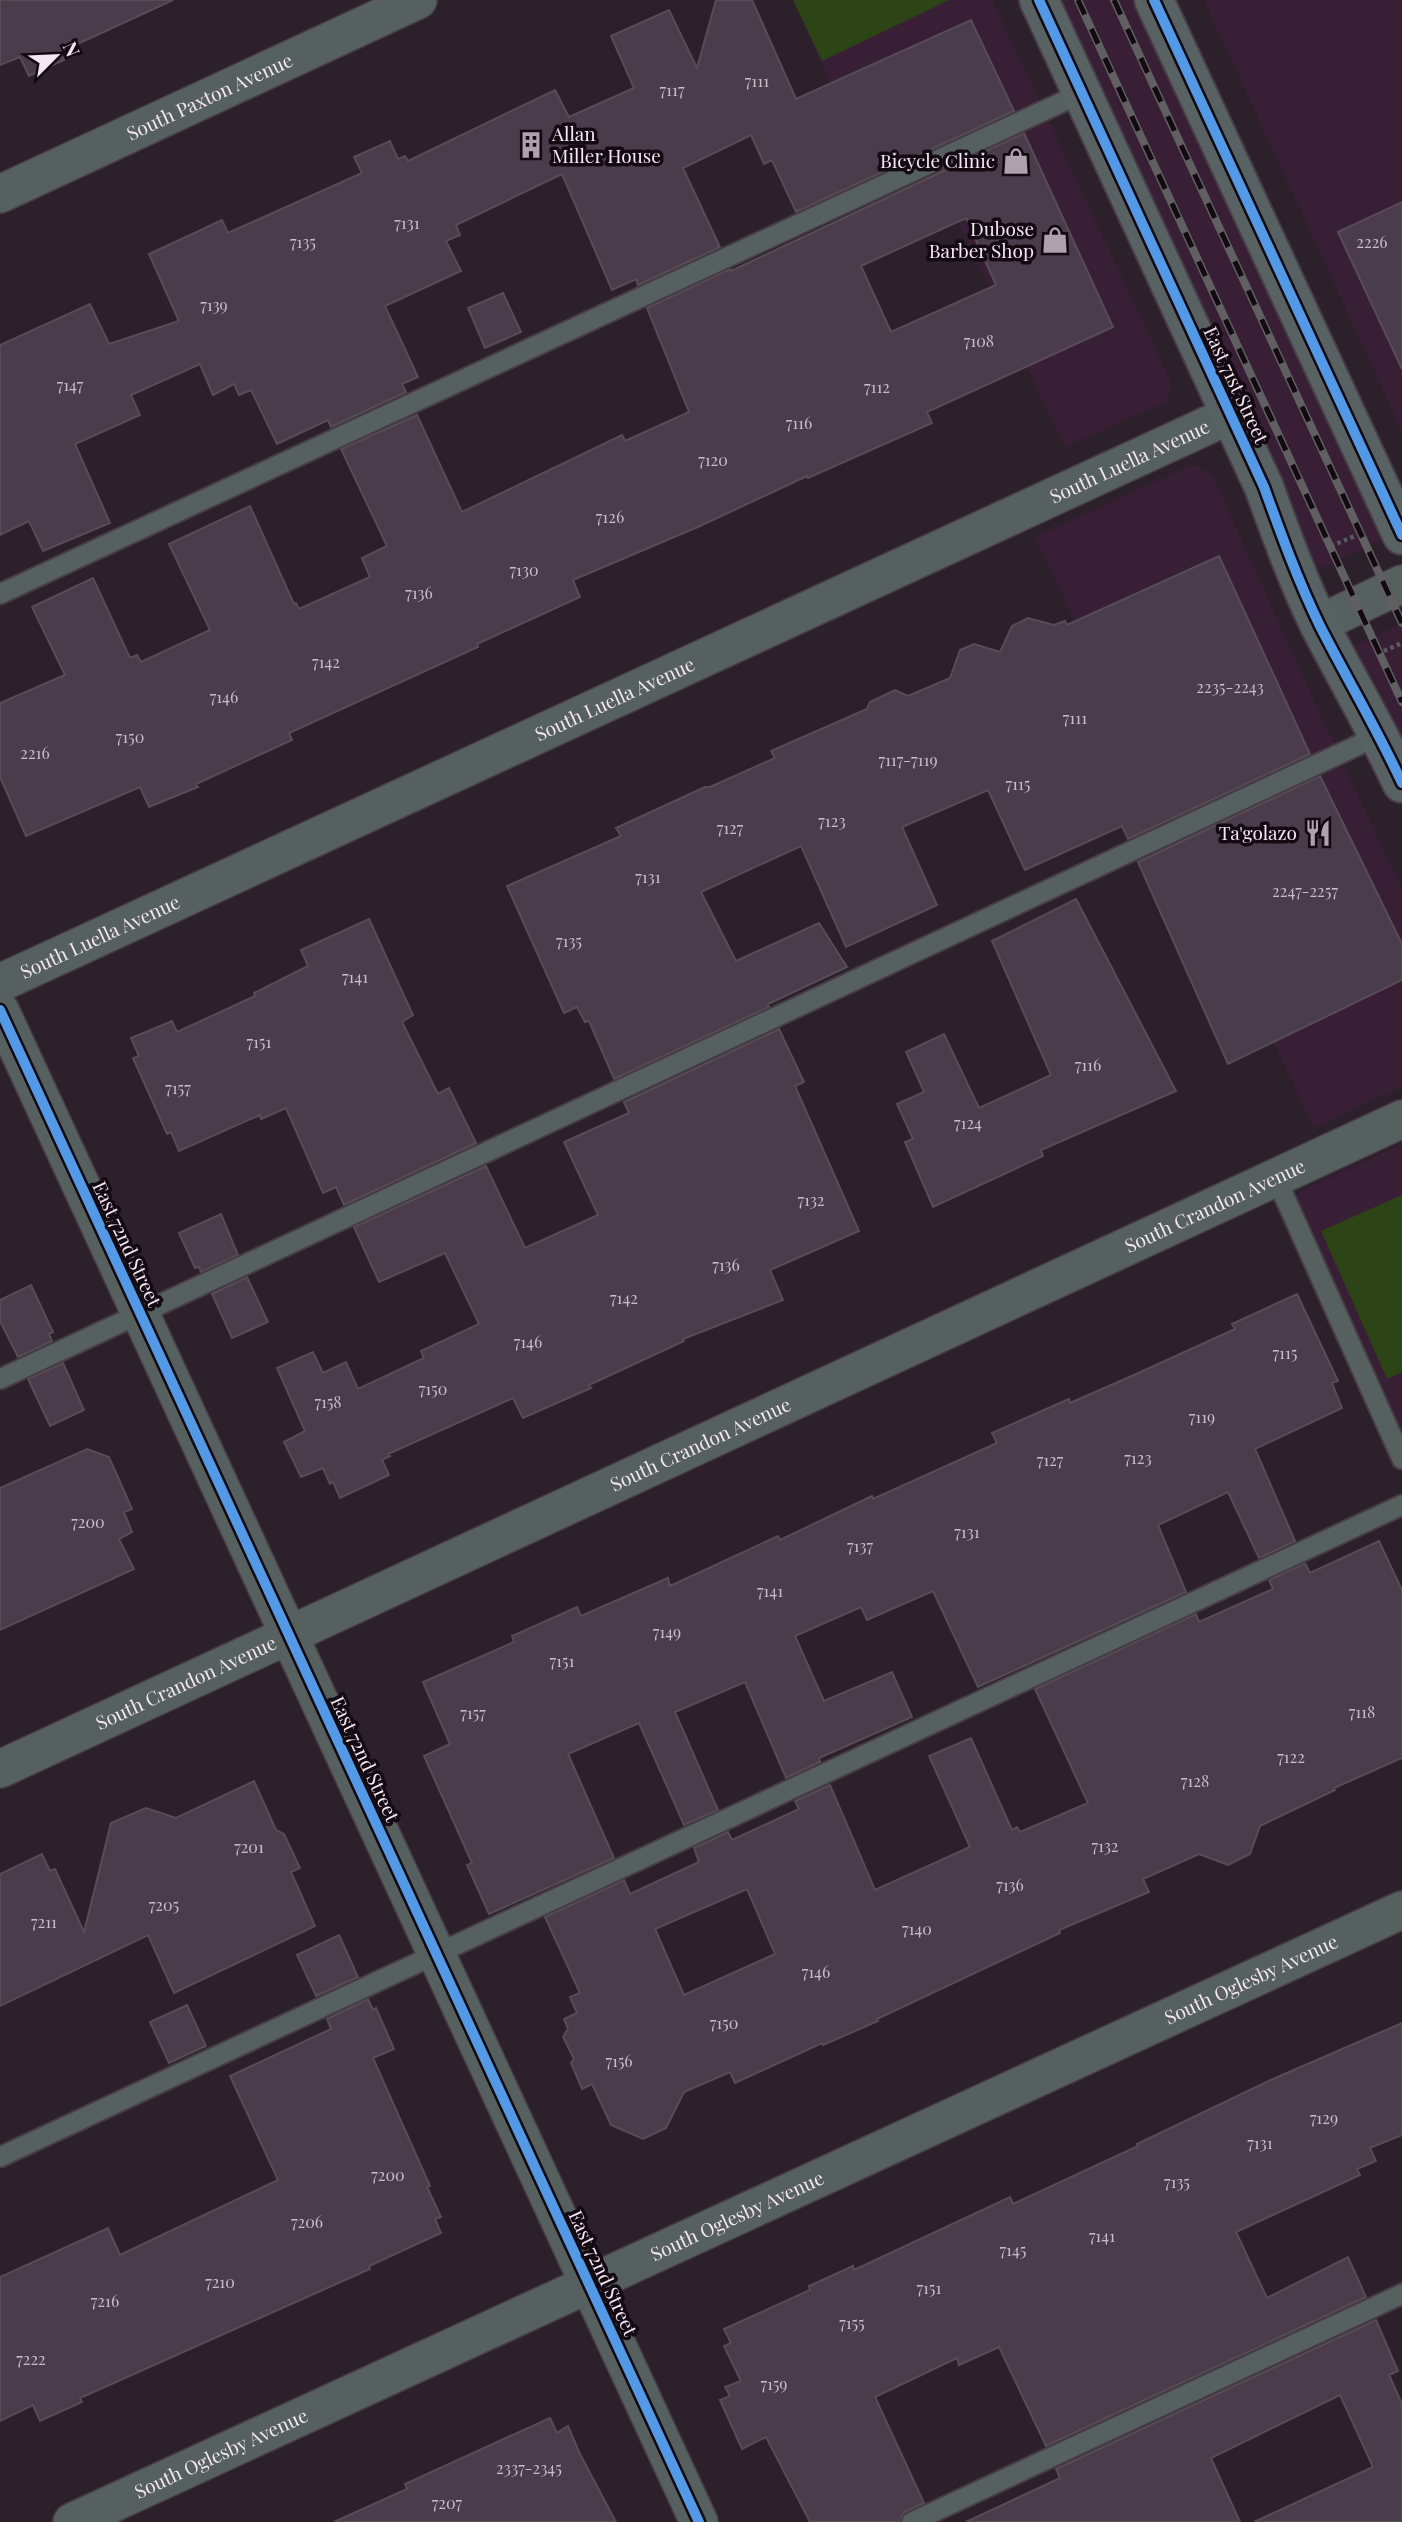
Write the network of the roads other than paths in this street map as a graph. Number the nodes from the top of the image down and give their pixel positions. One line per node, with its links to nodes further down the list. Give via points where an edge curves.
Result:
1 (418, 0): 5 (street, South Paxton Avenue)
2 (1039, 0): 4 (main road, East 71st Street)
3 (1154, 0): 7 (main road)
4 (1082, 93): 6 (main road, East 71st Street); 9 (lane)
5 (0, 194)
6 (1230, 415): 10 (main road, East 71st Street); 13 (street, South Luella Avenue)
7 (1402, 535)
8 (1402, 584): 10 (street)
9 (0, 594)
10 (1319, 624): 11 (main road, East 71st Street)
11 (1380, 735): 12 (main road, East 71st Street); 17 (lane)
12 (1402, 783)
13 (0, 983)
14 (0, 1010): 17 (street, East 72nd Street)
15 (1402, 1119): 16 (street, South Crandon Avenue)
16 (1276, 1178): 19 (lane); 21 (street, South Crandon Avenue)
17 (140, 1315): 18 (lane); 21 (street, East 72nd Street)
18 (0, 1379)
19 (1402, 1459)
20 (1402, 1505): 24 (lane)
21 (289, 1635): 22 (street, South Crandon Avenue); 24 (street, East 72nd Street)
22 (0, 1769)
23 (1402, 1910): 26 (street, South Oglesby Avenue)
24 (436, 1954): 25 (lane); 26 (street, East 72nd Street)
25 (0, 2157)
26 (589, 2284): 28 (street, South Oglesby Avenue); 29 (street, East 72nd Street)
27 (1401, 2299): 30 (lane)
28 (72, 2522)
29 (699, 2522)
30 (912, 2522)

